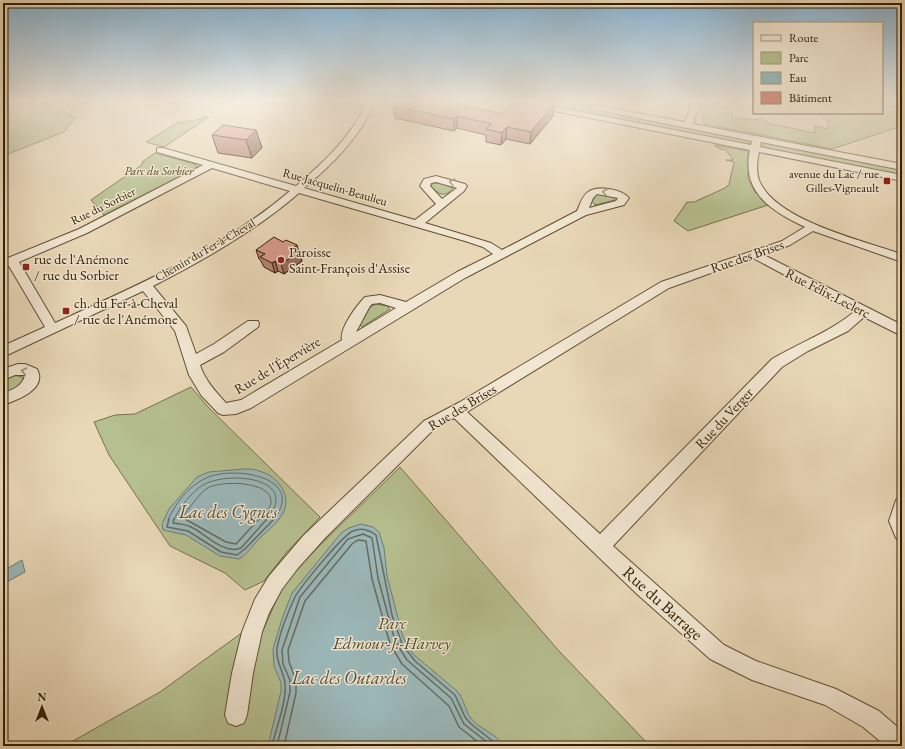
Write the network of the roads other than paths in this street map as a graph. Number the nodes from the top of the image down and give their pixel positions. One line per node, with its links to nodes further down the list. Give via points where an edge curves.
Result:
1 (350, 137): 10 (street, Chemin du Fer-à-Cheval)
2 (696, 137): 5 (street)
3 (752, 137): 4 (street)
4 (757, 138): 5 (street); 8 (street)
5 (756, 149): 9 (street); 14 (street, via 753,174 759,189 782,210)
6 (160, 150): 7 (street, Rue Jacquelin-Beaulieu)
7 (211, 166): 10 (street, Rue Jacquelin-Beaulieu); 18 (street, Rue du Sorbier, via 93,227)
8 (902, 167)
9 (902, 178)
10 (298, 190): 13 (street, Rue Jacquelin-Beaulieu); 19 (street, Chemin du Fer-à-Cheval, via 231,237)
11 (442, 204): 13 (street)
12 (582, 213): 15 (street, Rue de l'Épervière)
13 (417, 224): 15 (street, Rue Jacquelin-Beaulieu)
14 (812, 226): 16 (street, Rue des Brises, via 789,242); 17 (street)
15 (506, 251): 20 (street, Rue de l'Épervière)
16 (754, 254): 21 (street, Rue Félix-Leclerc); 30 (street, Rue des Brises, via 665,285)
17 (900, 255)
18 (7, 262): 23 (street)
19 (145, 285): 23 (street, Chemin du Fer-à-Cheval); 27 (street, Rue de l'Épervière, via 181,328)
20 (406, 307): 25 (street, Rue de l'Épervière); 25 (street, via 377,299 369,300 362,307 349,331)
21 (863, 312): 24 (street, Rue Félix-Leclerc); 33 (street, Rue du Verger, via 843,328 777,363)
22 (253, 324): 27 (street, via 219,348)
23 (52, 329): 26 (street, Chemin du Fer-à-Cheval)
24 (902, 330)
25 (350, 340): 27 (street, Rue de l'Épervière, via 246,404 231,409 223,408 206,391 197,378)
26 (3, 352)
27 (193, 362)
28 (3, 375): 29 (street, one-way to 28, via 24,390 32,378 32,373 16,370)
29 (3, 399)
30 (456, 410): 33 (street, Rue du Barrage); 34 (street, Rue des Brises, via 429,425 309,542 280,576 263,605 253,630 243,665)
31 (902, 506): 32 (street, via 898,521)
32 (902, 532)
33 (601, 545): 35 (street, Rue du Barrage, via 717,652 752,670 850,706 880,725)
34 (236, 715)
35 (902, 745)

